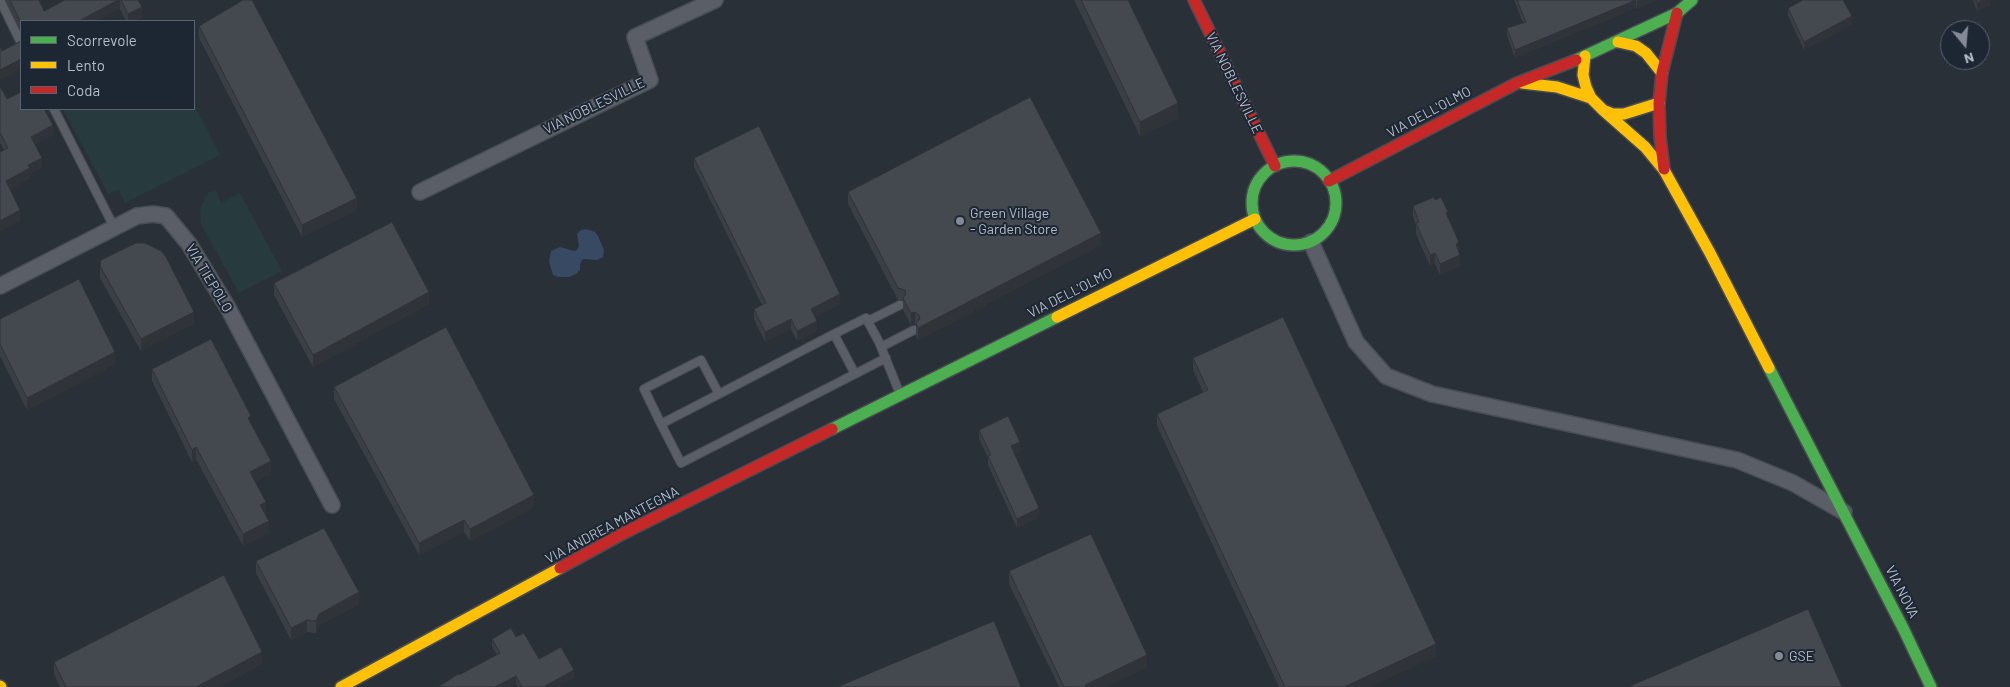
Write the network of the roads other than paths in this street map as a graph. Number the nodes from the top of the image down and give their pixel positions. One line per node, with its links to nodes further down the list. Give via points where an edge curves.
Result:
1 (0, 0): 6 (lane)
2 (715, 0): 18 (street, VIA NOBLESVILLE, via 635,37 650,80)
3 (1194, 0): 15 (main road, VIA NOBLESVILLE)
4 (1692, 0): 5 (main road, VIA DELL'OLMO)
5 (1677, 14): 7 (main road, VIA DELL'OLMO); 9 (main road)
6 (20, 41)
7 (1618, 42): 8 (main road, VIA DELL'OLMO); 9 (main road, via 1636,46 1646,53)
8 (1585, 56): 10 (main road, VIA DELL'OLMO); 11 (main road, via 1583,75)
9 (1662, 74): 12 (main road)
10 (1517, 83): 11 (main road, via 1557,87); 17 (main road, VIA DELL'OLMO)
11 (1591, 98): 14 (main road)
12 (1659, 103): 14 (main road, via 1624,114); 16 (main road)
13 (55, 110): 20 (lane)
14 (1603, 110): 16 (main road, via 1645,147)
15 (1274, 166): 17 (main road, via 1289,162 1305,163 1323,173); 19 (main road, via 1256,185 1252,202)
16 (1664, 170): 34 (main road, VIA NOVA)
17 (1329, 181): 21 (main road, via 1336,198 1334,216 1325,231)
18 (420, 192)
19 (1255, 219): 21 (main road, via 1264,233 1278,242 1294,245); 31 (main road, VIA DELL'OLMO)
20 (114, 227): 22 (street, VIA TIEPOLO); 33 (street, VIA TIEPOLO, via 137,216 166,216 189,244 228,308)
21 (1311, 242): 34 (street, via 1356,342 1386,376 1432,394 1737,460 1793,483)
22 (0, 286)
23 (900, 304): 24 (lane)
24 (868, 321): 26 (lane, via 866,318); 27 (lane)
25 (914, 330): 27 (lane)
26 (834, 334): 29 (lane); 30 (lane)
27 (881, 347): 28 (lane)
28 (886, 358): 29 (lane); 31 (lane)
29 (855, 374): 32 (lane, via 681,463)
30 (719, 394): 32 (lane); 32 (lane, via 701,360 644,389)
31 (900, 396): 35 (main road, VIA ANDREA MANTEGNA, via 622,534)
32 (661, 424)
33 (332, 505)
34 (1844, 512): 36 (main road, VIA NOVA)
35 (341, 687)
36 (1931, 687)

